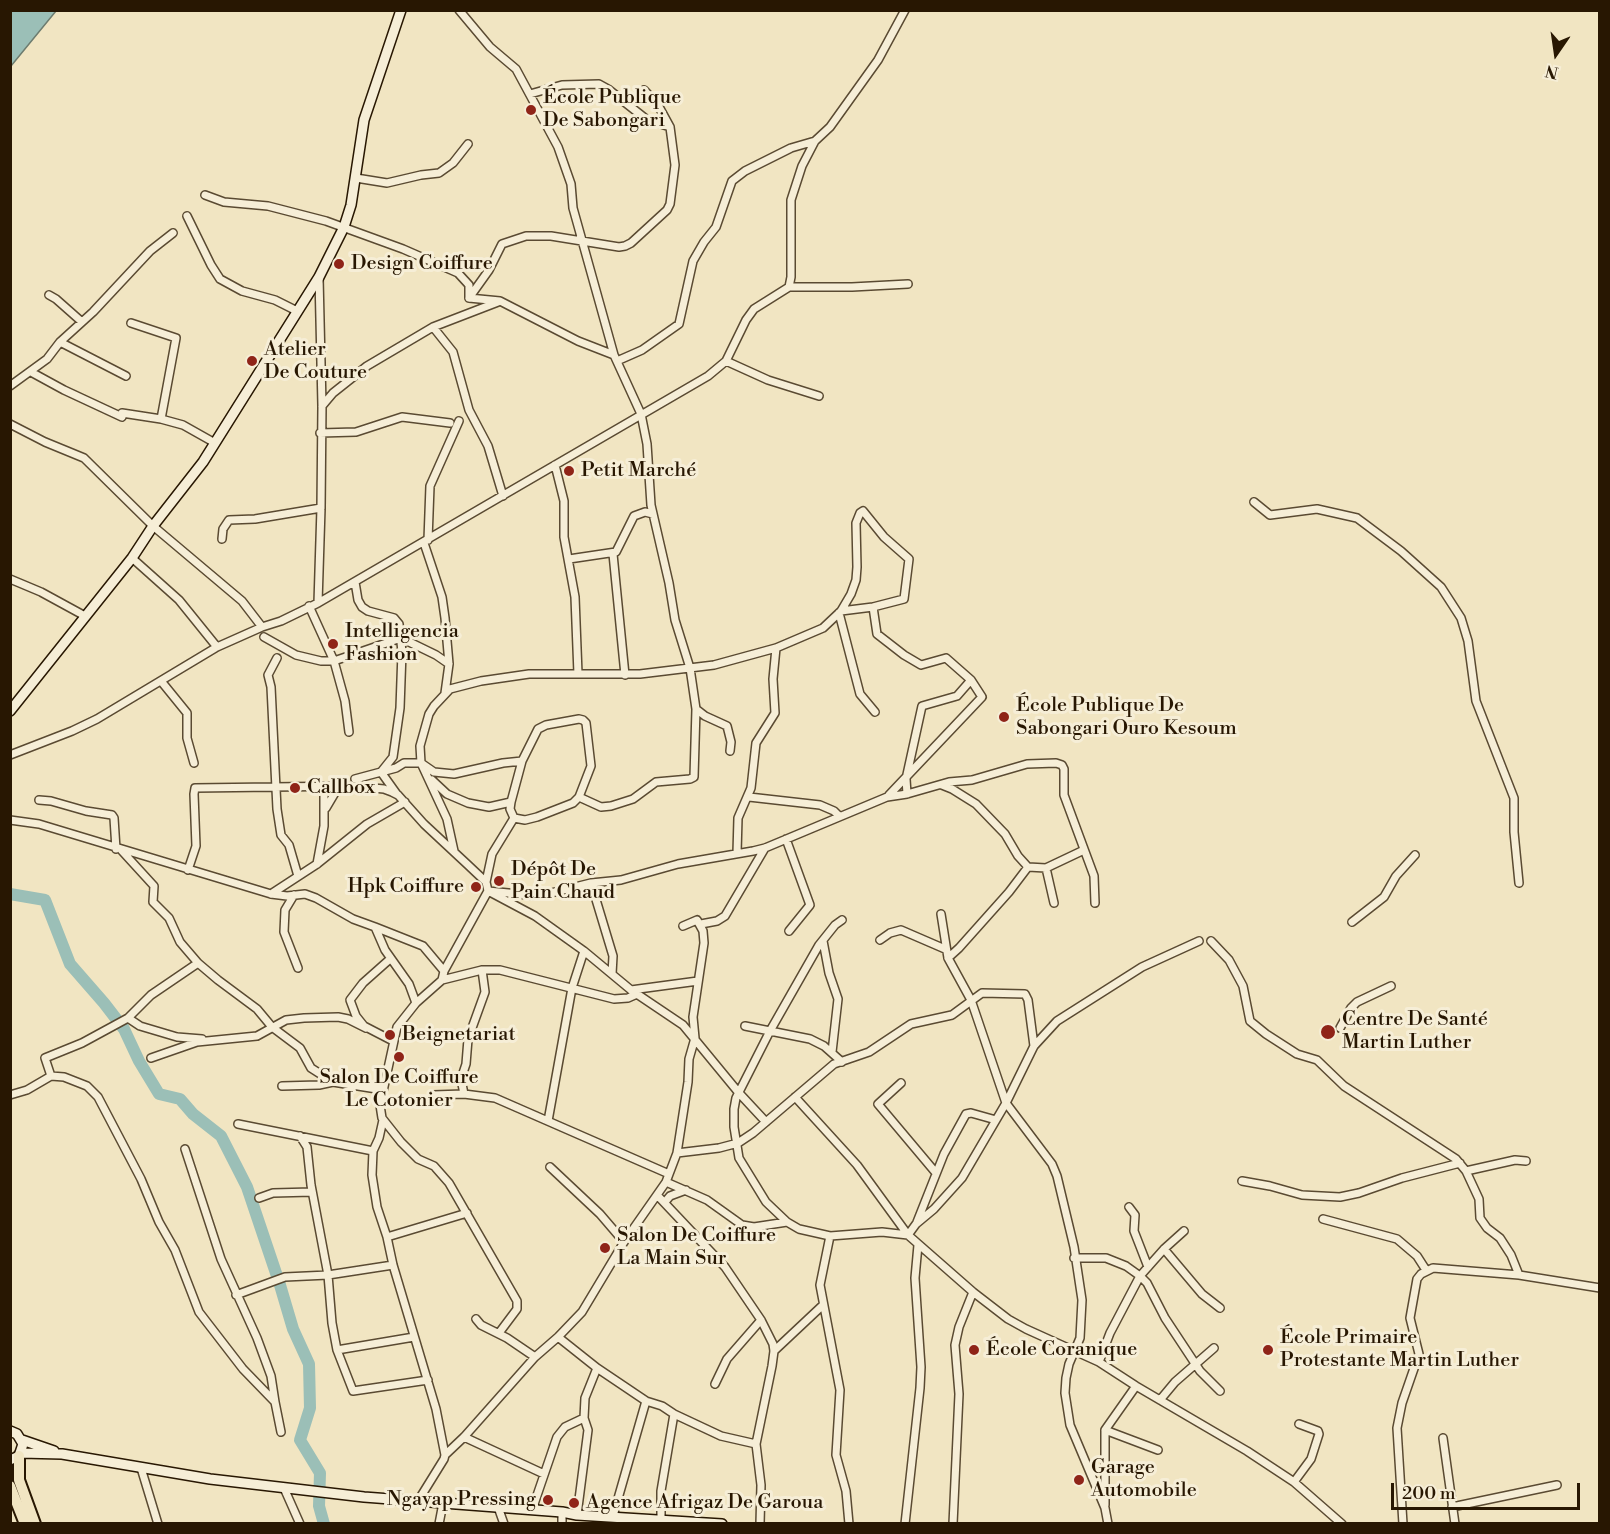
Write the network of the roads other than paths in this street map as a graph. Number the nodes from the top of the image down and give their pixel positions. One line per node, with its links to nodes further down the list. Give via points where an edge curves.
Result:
1 (400, 10): 9 (street, via 361,133)
2 (459, 10): 5 (street, via 490,47 516,69)
3 (904, 10): 7 (street, via 886,47 859,87)
4 (644, 90): 6 (street)
5 (530, 94): 6 (street, via 562,85 598,84 646,119); 14 (street, via 558,147 571,184)
6 (670, 127): 14 (street, via 675,165 667,210 625,246)
7 (815, 141): 17 (street, via 791,200); 26 (street, via 791,148 732,181 716,226 693,261 679,324 642,350)
8 (468, 144): 9 (street, via 439,173 387,183)
9 (356, 178): 12 (street)
10 (205, 195): 12 (street, via 224,202 268,206)
11 (187, 216): 21 (street, via 220,279)
12 (344, 227): 15 (street); 19 (street, via 458,273 469,285)
13 (173, 233): 22 (street, via 150,251)
14 (582, 241): 19 (street, via 526,236 502,244); 26 (street)
15 (319, 277): 21 (street); 32 (street)
16 (908, 284): 17 (street)
17 (789, 287): 27 (street, via 754,309)
18 (49, 295): 22 (street)
19 (469, 298): 20 (street)
20 (500, 301): 24 (street); 26 (street)
21 (297, 310): 39 (street)
22 (81, 322): 25 (street)
23 (131, 323): 34 (street, via 176,338)
24 (433, 327): 32 (street, via 367,366); 41 (street, via 453,352)
25 (60, 342): 28 (street); 29 (street)
26 (615, 358): 33 (street)
27 (726, 361): 31 (street); 33 (street, via 708,376)
28 (31, 372): 30 (street); 34 (street, via 122,415)
29 (126, 376)
30 (10, 386)
31 (819, 396)
32 (322, 406): 38 (street)
33 (641, 414): 40 (street); 44 (street)
34 (161, 419): 39 (street, via 183,425)
35 (459, 421): 47 (street, via 430,486)
36 (450, 423): 38 (street, via 402,417 356,432)
37 (10, 424): 45 (street, via 80,455)
38 (320, 433): 43 (street)
39 (215, 443): 45 (street)
40 (555, 465): 41 (street); 50 (street, via 564,501 564,537)
41 (503, 496): 47 (street)
42 (1254, 502): 115 (street, via 1270,515 1317,509 1357,518 1441,587 1461,618 1476,701 1514,798)
43 (321, 508): 46 (street, via 255,519 235,518 229,520); 53 (street)
44 (653, 514): 48 (street, via 634,516); 66 (street, via 675,620)
45 (153, 526): 49 (street); 58 (street, via 242,601)
46 (222, 539)
47 (426, 541): 52 (street); 65 (street, via 442,597)
48 (613, 554): 50 (street); 68 (street)
49 (132, 558): 57 (street); 61 (street, via 179,600)
50 (569, 559): 67 (street, via 575,597)
51 (10, 579): 57 (street)
52 (356, 582): 53 (street); 60 (street, via 362,607 394,618)
53 (318, 603): 54 (street)
54 (309, 606): 58 (street); 64 (street)
55 (873, 607): 56 (street); 56 (street, via 904,599 909,559 863,511 856,523 856,580); 69 (street, via 877,633 904,655 921,664 946,658)
56 (840, 612): 62 (street, via 823,628); 74 (street, via 860,694)
57 (85, 616): 72 (street)
58 (261, 627): 61 (street)
59 (264, 637): 64 (street, via 296,655)
60 (401, 638): 64 (street); 65 (street); 81 (street, via 400,708 393,756)
61 (217, 647): 70 (street)
62 (776, 648): 66 (street); 92 (street, via 775,713 756,743)
63 (277, 658): 86 (street, via 268,675)
64 (334, 661): 75 (street)
65 (449, 664): 71 (street)
66 (690, 668): 68 (street); 73 (street)
67 (578, 674): 68 (street); 71 (street, via 514,676 458,686)
68 (625, 675)
69 (970, 680): 84 (street, via 957,696 922,706); 84 (street, via 982,697)
70 (161, 681): 77 (street, via 97,719); 79 (street, via 187,713)
71 (445, 693): 80 (street, via 426,721 420,746)
72 (11, 709)
73 (696, 709): 76 (street, via 727,726); 91 (street, via 694,777 656,782 633,799 610,806 601,807)
74 (875, 712)
75 (349, 732)
76 (730, 751)
77 (10, 755)
78 (522, 761): 80 (street, via 454,774 434,772); 91 (street, via 538,729 583,720 591,766); 96 (street)
79 (194, 763)
80 (421, 763): 81 (street, via 404,763); 82 (street)
81 (381, 772): 83 (street); 90 (street)
82 (428, 776): 96 (street, via 447,794 468,803 489,807); 105 (street, via 447,819)
83 (355, 779)
84 (906, 779): 89 (street); 93 (street)
85 (942, 785): 89 (street); 104 (street, via 1027,764 1062,765 1065,799); 109 (street, via 976,804 1005,834)
86 (277, 786): 87 (street); 111 (street, via 195,788 196,846); 112 (street, via 281,835 291,850)
87 (324, 786): 88 (street); 97 (street)
88 (339, 786): 90 (street, via 384,789); 97 (street)
89 (907, 794): 93 (street)
90 (398, 795): 95 (street)
91 (579, 797): 99 (street, via 573,804 537,817)
92 (748, 797): 98 (street, via 820,805); 106 (street, via 738,818)
93 (887, 797): 98 (street)
94 (39, 800): 103 (street, via 112,815)
95 (405, 802): 105 (street); 108 (street, via 367,824)
96 (511, 802): 99 (street)
97 (325, 810): 108 (street)
98 (839, 816): 101 (street)
99 (514, 818): 113 (street, via 492,854)
100 (10, 820): 103 (street, via 39,824)
101 (786, 839): 102 (street); 127 (street, via 810,905)
102 (765, 848): 106 (street); 124 (street, via 725,916)
103 (119, 850): 111 (street); 136 (street, via 154,886 153,902 169,918 180,942)
104 (1084, 850): 110 (street); 120 (street, via 1095,880)
105 (454, 851): 113 (street)
106 (737, 853): 114 (street, via 621,880)
107 (1415, 855): 123 (street, via 1384,897)
108 (317, 864): 112 (street)
109 (1028, 867): 110 (street); 134 (street)
110 (1046, 868): 119 (street)
111 (188, 870): 117 (street)
112 (298, 876): 117 (street)
113 (486, 882): 116 (street)
114 (591, 883): 116 (street, via 539,896); 140 (street, via 613,956)
115 (1519, 883)
116 (488, 891): 133 (street, via 535,916); 139 (street)
117 (272, 894): 118 (street)
118 (294, 895): 126 (street, via 309,896); 137 (street, via 285,910 284,932)
119 (1054, 903)
120 (1095, 903)
121 (941, 914): 132 (street)
122 (842, 920): 129 (street)
123 (1352, 922)
124 (701, 924): 125 (street, via 697,920); 142 (street, via 704,943)
125 (683, 926)
126 (375, 927): 135 (street); 139 (street, via 423,946)
127 (789, 931)
128 (880, 940): 132 (street, via 902,930)
129 (823, 941): 153 (street); 158 (street, via 838,999)
130 (1199, 941): 157 (street, via 1142,967 1063,1016)
131 (1211, 941): 183 (street, via 1229,960 1243,986 1250,1021 1298,1054 1317,1060 1344,1086)
132 (945, 949): 134 (street)
133 (585, 951): 140 (street); 144 (street)
134 (948, 958): 146 (street)
135 (390, 959): 147 (street, via 409,984); 151 (street, via 351,997 350,1004)
136 (198, 963): 148 (street, via 151,995); 150 (street, via 257,1009)
137 (298, 968)
138 (482, 970): 141 (street); 144 (street, via 507,971); 167 (street, via 484,992 468,1039 461,1079)
139 (444, 971): 141 (street)
140 (612, 974): 145 (street)
141 (442, 980): 147 (street)
142 (698, 981): 145 (street); 154 (street)
143 (1391, 986): 152 (street, via 1358,1002)
144 (572, 988): 145 (street, via 614,999 628,998); 174 (street)
145 (634, 992): 154 (street, via 683,1025)
146 (971, 1000): 157 (street, via 982,993 1025,994); 160 (street, via 952,1015 911,1024 869,1052); 171 (street)
147 (416, 1003): 156 (street, via 401,1021)
148 (128, 1018): 155 (street, via 140,1026 177,1036); 161 (street, via 45,1058)
149 (745, 1026): 153 (street)
150 (272, 1027): 151 (street, via 286,1020 329,1016 348,1019); 155 (street, via 257,1036); 162 (street, via 300,1048 311,1068)
151 (366, 1028): 156 (street)
152 (1340, 1028)
153 (770, 1031): 158 (street, via 803,1037); 166 (street)
154 (694, 1038): 166 (street); 181 (street)
155 (229, 1040): 159 (street, via 197,1042)
156 (393, 1041): 165 (street)
157 (1034, 1046): 171 (street)
158 (832, 1052): 160 (street)
159 (151, 1058)
160 (842, 1062): 170 (street, via 827,1069)
161 (51, 1076): 168 (street); 239 (street, via 87,1086 98,1097 175,1250 199,1312)
162 (333, 1082): 164 (street); 165 (street)
163 (901, 1083): 186 (street, via 878,1105)
164 (282, 1086)
165 (383, 1090): 172 (street)
166 (739, 1093): 175 (street); 178 (street, via 734,1109)
167 (464, 1094): 169 (street); 174 (street, via 495,1098)
168 (10, 1095)
169 (434, 1095)
170 (795, 1097): 175 (street); 196 (street, via 857,1166)
171 (1006, 1103): 173 (street); 208 (street, via 1055,1170)
172 (382, 1118): 180 (street); 195 (street, via 418,1158 434,1166)
173 (996, 1120): 186 (street, via 966,1114); 199 (street, via 962,1178)
174 (548, 1121): 187 (street)
175 (766, 1122): 178 (street)
176 (238, 1124): 177 (street)
177 (300, 1136): 180 (street); 190 (street, via 307,1147)
178 (738, 1143): 181 (street); 198 (street, via 739,1158 760,1194)
179 (185, 1149): 217 (street)
180 (374, 1151): 204 (street, via 372,1175)
181 (677, 1153): 187 (street)
182 (1526, 1161): 185 (street)
183 (1460, 1163): 185 (street); 188 (street, via 1340,1197 1302,1196)
184 (550, 1167): 205 (street)
185 (1466, 1171): 213 (street, via 1479,1199 1480,1218 1500,1238)
186 (936, 1173): 199 (street)
187 (668, 1178): 189 (street); 191 (street)
188 (1242, 1181)
189 (686, 1190): 193 (street); 198 (street, via 748,1227)
190 (312, 1192): 192 (street, via 273,1193); 212 (street)
191 (657, 1195): 193 (street); 205 (street)
192 (259, 1198)
193 (665, 1202): 221 (street, via 725,1267)
194 (1129, 1208): 210 (street, via 1135,1215 1134,1231)
195 (467, 1213): 204 (street); 222 (street, via 518,1305)
196 (895, 1219): 201 (street); 202 (street)
197 (1323, 1219): 211 (street, via 1397,1239)
198 (787, 1222): 203 (street, via 810,1233)
199 (916, 1224): 202 (street)
200 (1184, 1231): 207 (street)
201 (882, 1232): 202 (street); 203 (street)
202 (908, 1235): 206 (street)
203 (830, 1236): 218 (street, via 820,1285)
204 (387, 1237): 209 (street)
205 (624, 1242): 224 (street, via 586,1307)
206 (918, 1245): 216 (street); 280 (street, via 915,1278 921,1367)
207 (1164, 1249): 210 (street); 219 (street, via 1202,1294)
208 (1074, 1258): 214 (street, via 1106,1258); 227 (street, via 1082,1300)
209 (393, 1265): 212 (street); 223 (street)
210 (1148, 1267): 214 (street)
211 (1426, 1270): 213 (street); 284 (street, via 1417,1279 1410,1318 1419,1354 1397,1428)
212 (328, 1275): 217 (street, via 285,1277); 226 (street)
213 (1519, 1275): 215 (street)
214 (1140, 1276): 230 (street); 231 (street)
215 (1599, 1288)
216 (973, 1292): 227 (street, via 1008,1319); 281 (street, via 955,1345 959,1394)
217 (236, 1295): 239 (street, via 271,1376)
218 (823, 1305): 228 (street); 279 (street, via 840,1390 836,1455 846,1491)
219 (1220, 1308)
220 (476, 1319): 222 (street)
221 (761, 1320): 228 (street); 234 (street, via 727,1359)
222 (499, 1333): 229 (street)
223 (414, 1337): 226 (street); 233 (street)
224 (558, 1337): 229 (street); 232 (street)
225 (1214, 1348): 231 (street)
226 (338, 1350): 233 (street, via 353,1391)
227 (1076, 1350): 230 (street); 264 (street, via 1066,1378 1070,1425)
228 (774, 1351): 249 (street)
229 (535, 1357): 246 (street)
230 (1099, 1362): 235 (street)
231 (1196, 1364): 236 (street); 237 (street)
232 (597, 1368): 238 (street); 241 (street, via 585,1398)
233 (428, 1380): 252 (street)
234 (715, 1384)
235 (1136, 1386): 237 (street); 243 (street)
236 (1220, 1391)
237 (1160, 1400): 256 (street)
238 (646, 1401): 240 (street); 268 (street)
239 (274, 1402): 245 (street)
240 (674, 1414): 249 (street, via 721,1436); 269 (street, via 661,1491)
241 (584, 1418): 255 (street, via 560,1432); 267 (street, via 588,1430)
242 (1299, 1424): 256 (street, via 1319,1434 1311,1459)
243 (1105, 1430): 250 (street); 264 (street)
244 (10, 1431): 248 (street)
245 (281, 1432)
246 (464, 1437): 252 (street); 255 (street)
247 (1443, 1438): 263 (street)
248 (22, 1440): 251 (street); 253 (street)
249 (756, 1444): 278 (street)
250 (1158, 1450)
251 (62, 1454): 253 (street); 254 (street)
252 (445, 1455): 260 (street)
253 (17, 1456): 271 (main road, via 20,1480)
254 (141, 1467): 259 (street); 272 (street)
255 (544, 1473): 265 (street)
256 (1294, 1482): 283 (street)
257 (1557, 1485): 263 (street)
258 (10, 1486): 270 (main road)
259 (284, 1488): 260 (street); 273 (street)
260 (418, 1501): 261 (street)
261 (443, 1503): 262 (street); 274 (street)
262 (498, 1507): 265 (street); 275 (street)
263 (1452, 1507): 285 (street)
264 (1105, 1508): 282 (street)
265 (532, 1510): 266 (street)
266 (562, 1512): 267 (street); 276 (street)
267 (576, 1515): 268 (street)
268 (613, 1516): 269 (street)
269 (661, 1521): 277 (street)
270 (25, 1524)
271 (36, 1524)
272 (158, 1524)
273 (300, 1524)
274 (438, 1524)
275 (504, 1524)
276 (562, 1524)
277 (722, 1524)
278 (760, 1524)
279 (849, 1524)
280 (905, 1524)
281 (953, 1524)
282 (1108, 1524)
283 (1342, 1524)
284 (1403, 1524)
285 (1455, 1524)

